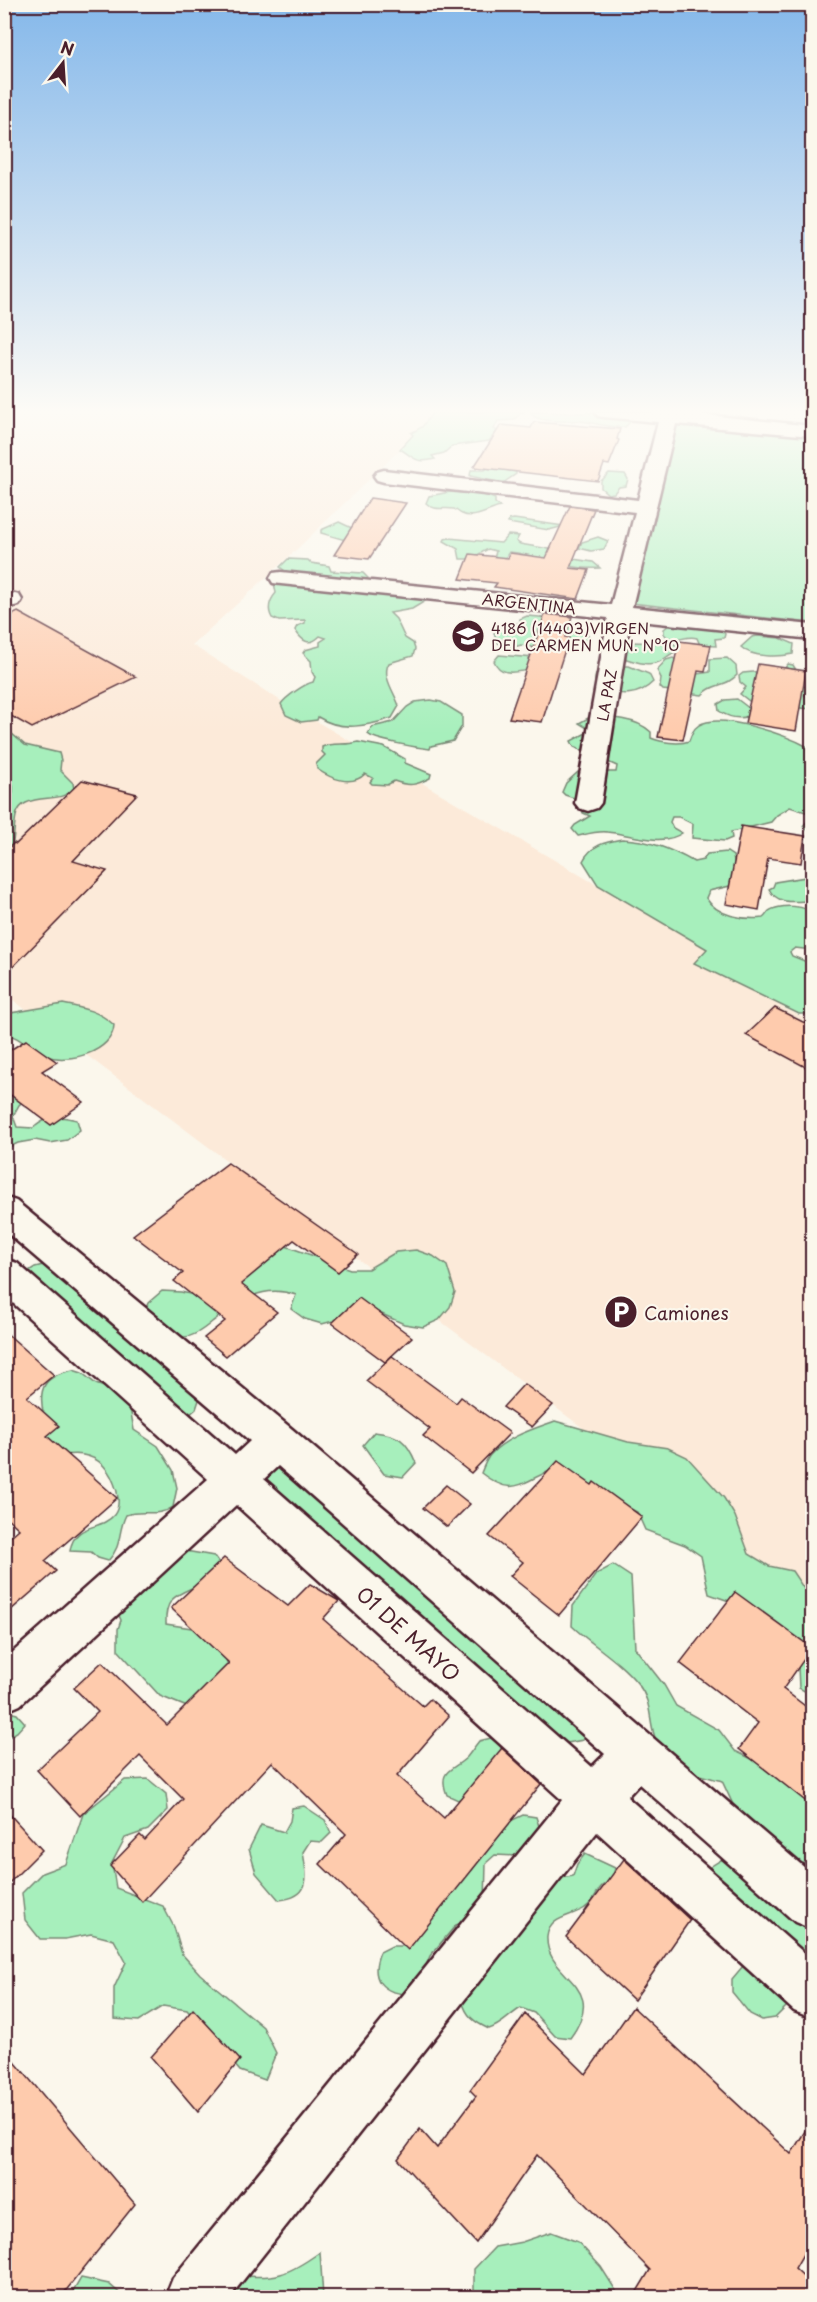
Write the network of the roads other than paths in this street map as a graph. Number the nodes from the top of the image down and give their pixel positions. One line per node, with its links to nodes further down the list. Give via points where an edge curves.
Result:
1 (642, 519): 3 (street, LA PAZ)
2 (281, 578): 3 (street, ARGENTINA)
3 (620, 612): 4 (street, ARGENTINA); 5 (street, LA PAZ)
4 (813, 632)
5 (588, 803)
6 (7, 1216): 8 (street)
7 (4, 1273): 9 (street, 01 DE MAYO)
8 (278, 1441): 9 (street); 11 (street)
9 (237, 1479): 10 (street); 12 (street, 01 DE MAYO)
10 (4, 1690)
11 (637, 1753): 12 (street); 13 (street)
12 (594, 1798): 14 (street, 01 DE MAYO); 15 (street)
13 (813, 1905)
14 (813, 1993)
15 (193, 2298)

